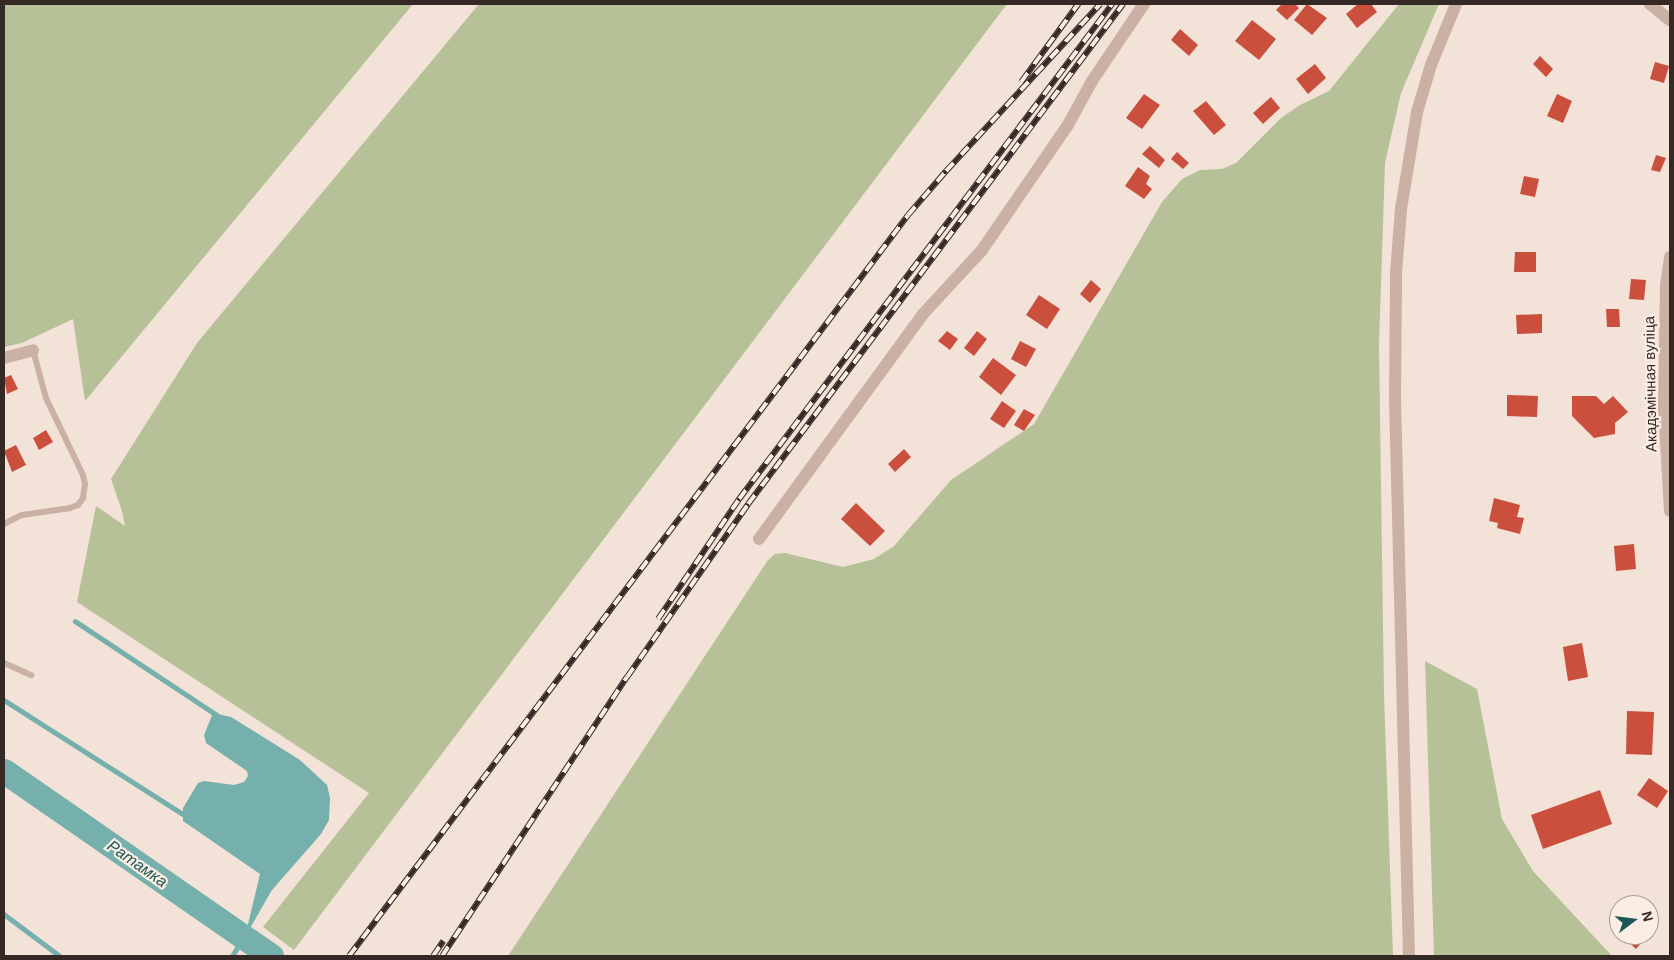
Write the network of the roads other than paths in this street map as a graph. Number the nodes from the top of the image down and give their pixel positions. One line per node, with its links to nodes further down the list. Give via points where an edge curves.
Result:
1 (1144, 4): 10 (street, via 1092,81 1068,124 982,250 923,314)
2 (1456, 4): 13 (street, via 1441,38 1417,112 1401,209 1396,273 1395,408)
3 (1650, 4): 4 (street)
4 (1670, 20)
5 (1670, 257): 8 (street, Акадэмічная вуліца, via 1666,285 1664,407)
6 (33, 350): 7 (street); 9 (lane, via 46,398 83,475 84,498 70,508 22,515)
7 (4, 358)
8 (1670, 511)
9 (4, 524)
10 (758, 539)
11 (4, 662): 12 (lane)
12 (31, 675)
13 (1409, 956)

